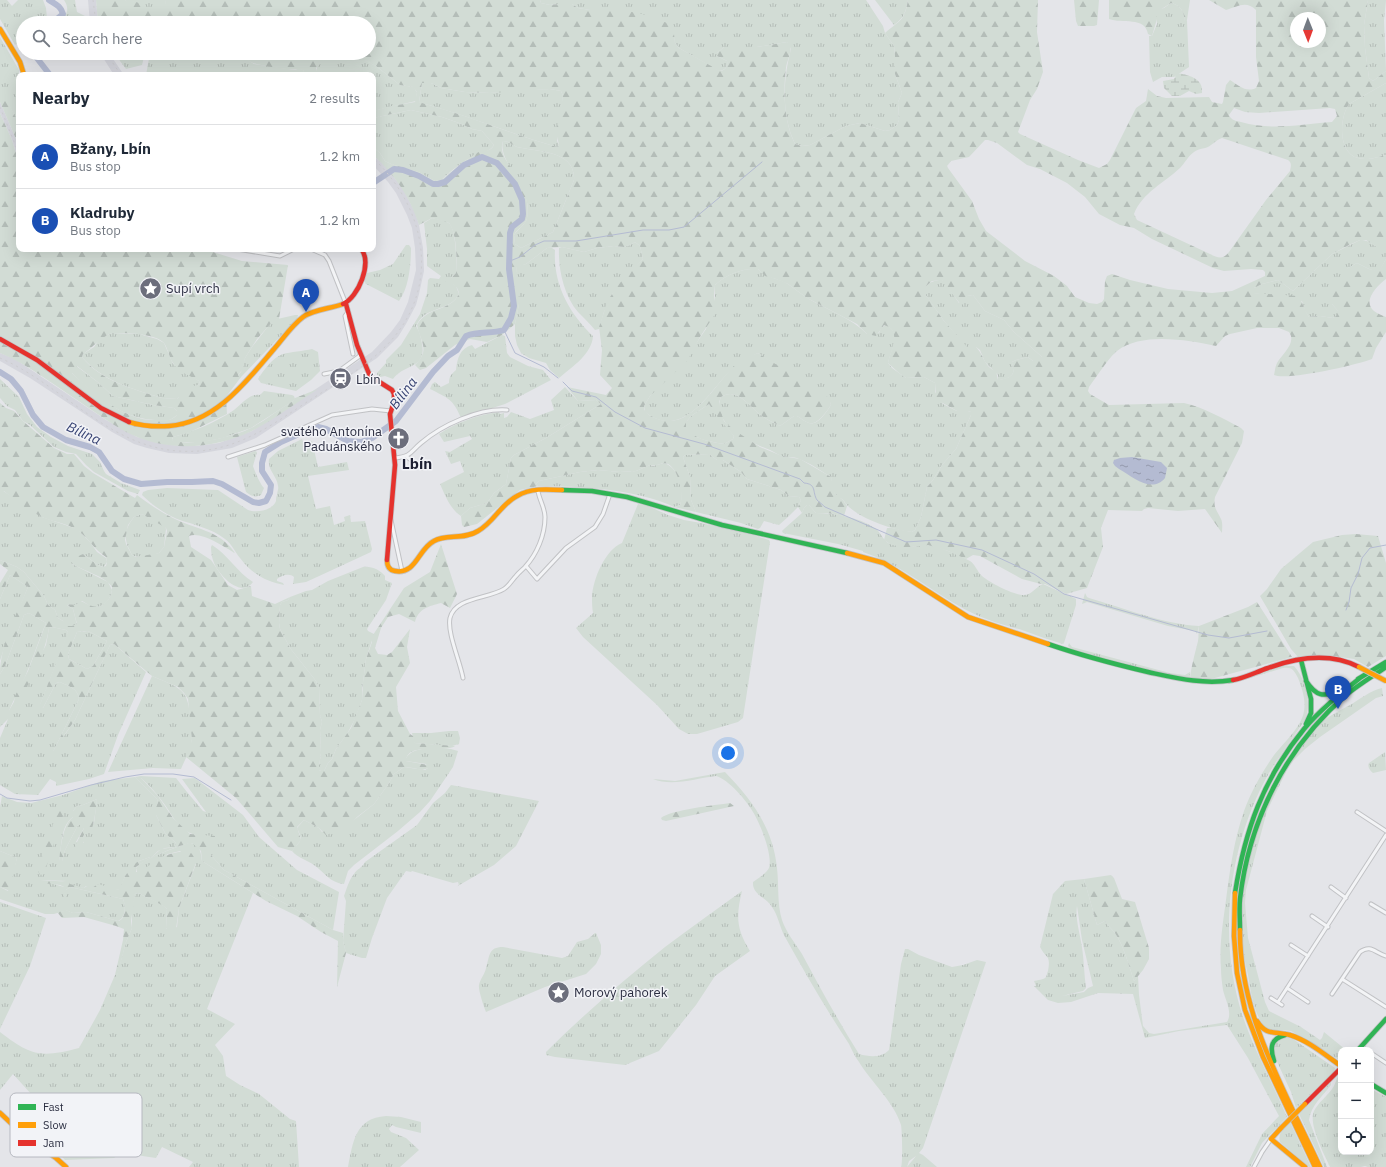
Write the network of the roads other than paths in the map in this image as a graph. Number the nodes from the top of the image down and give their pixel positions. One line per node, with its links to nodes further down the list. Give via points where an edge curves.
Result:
1 (0, 29): 2 (main road)
2 (16, 55)
3 (19, 60): 4 (main road)
4 (23, 72)
5 (255, 252): 6 (street, via 280,256)
6 (288, 252)
7 (318, 252): 9 (street, via 325,255)
8 (363, 252): 9 (main road, via 366,258 365,269)
9 (346, 304): 10 (main road); 11 (main road, via 320,309 303,317 222,406 198,420 179,426 146,426 115,416 25,352)
10 (348, 312): 12 (street, via 345,316); 13 (main road)
11 (0, 339)
12 (353, 354)
13 (361, 355): 14 (street, via 339,371); 16 (main road, via 373,379 388,387 394,394)
14 (324, 374)
15 (507, 410): 17 (street, via 498,409 445,426)
16 (391, 411): 18 (street, via 372,409 332,415 265,445); 19 (main road)
17 (407, 456): 19 (street); 20 (street)
18 (228, 457)
19 (395, 458): 23 (main road)
20 (422, 468)
21 (538, 490): 22 (main road, via 579,490); 24 (street, via 545,512 543,531 537,549); 25 (main road, via 513,498 481,530 460,537 434,541 428,545 415,564)
22 (610, 494): 24 (street, via 603,514 594,527 566,548 537,579); 26 (main road, via 735,528 873,559 884,563 968,617 1066,650 1142,670 1189,681 1228,681 1272,666)
23 (390, 518): 25 (street); 25 (main road, via 387,564 392,571)
24 (526, 566): 29 (street, via 504,589 474,598 453,610 450,632)
25 (402, 571)
26 (1301, 660): 31 (main road); 32 (main road, bridge, via 1330,658 1349,662)
27 (1386, 662): 30 (main road)
28 (1386, 669): 44 (main road, via 1345,696 1322,717 1283,767 1268,795 1257,820 1243,873 1238,915)
29 (463, 678)
30 (1360, 678): 31 (main road, via 1326,696 1316,693); 33 (main road, via 1329,703)
31 (1306, 681): 33 (main road, via 1311,699 1311,713)
32 (1386, 681)
33 (1303, 730): 72 (main road, via 1278,765 1263,792 1252,820 1238,873 1233,934 1239,981 1250,1024)
34 (1357, 812): 35 (street)
35 (1386, 831)
36 (1386, 835): 38 (street)
37 (1331, 888): 38 (street)
38 (1346, 898): 42 (street)
39 (1370, 904): 40 (street)
40 (1386, 913)
41 (1312, 916): 42 (street)
42 (1328, 927): 45 (street)
43 (1291, 945): 45 (street)
44 (1240, 953): 56 (main road, via 1259,1026 1265,1032); 64 (main road, via 1254,1022)
45 (1308, 956): 48 (street)
46 (1386, 956): 47 (street, via 1372,949 1364,949)
47 (1342, 979): 49 (street); 54 (street)
48 (1287, 988): 51 (street); 52 (street)
49 (1332, 994)
50 (1271, 998): 51 (street)
51 (1278, 1002): 53 (street)
52 (1308, 1002)
53 (1282, 1005)
54 (1386, 1007)
55 (1386, 1019): 57 (main road)
56 (1288, 1034): 60 (main road); 64 (main road, via 1276,1038 1272,1050 1274,1062)
57 (1360, 1047)
58 (1374, 1055): 59 (street)
59 (1386, 1063)
60 (1338, 1065)
61 (1338, 1070): 67 (main road, bridge)
62 (1374, 1086): 63 (main road)
63 (1386, 1093)
64 (1292, 1107): 73 (main road)
65 (0, 1113): 66 (main road)
66 (10, 1122)
67 (1272, 1139): 70 (street); 71 (main road)
68 (54, 1157): 69 (main road)
69 (66, 1167)
70 (1254, 1167)
71 (1305, 1167)
72 (1315, 1167)
73 (1320, 1167)

